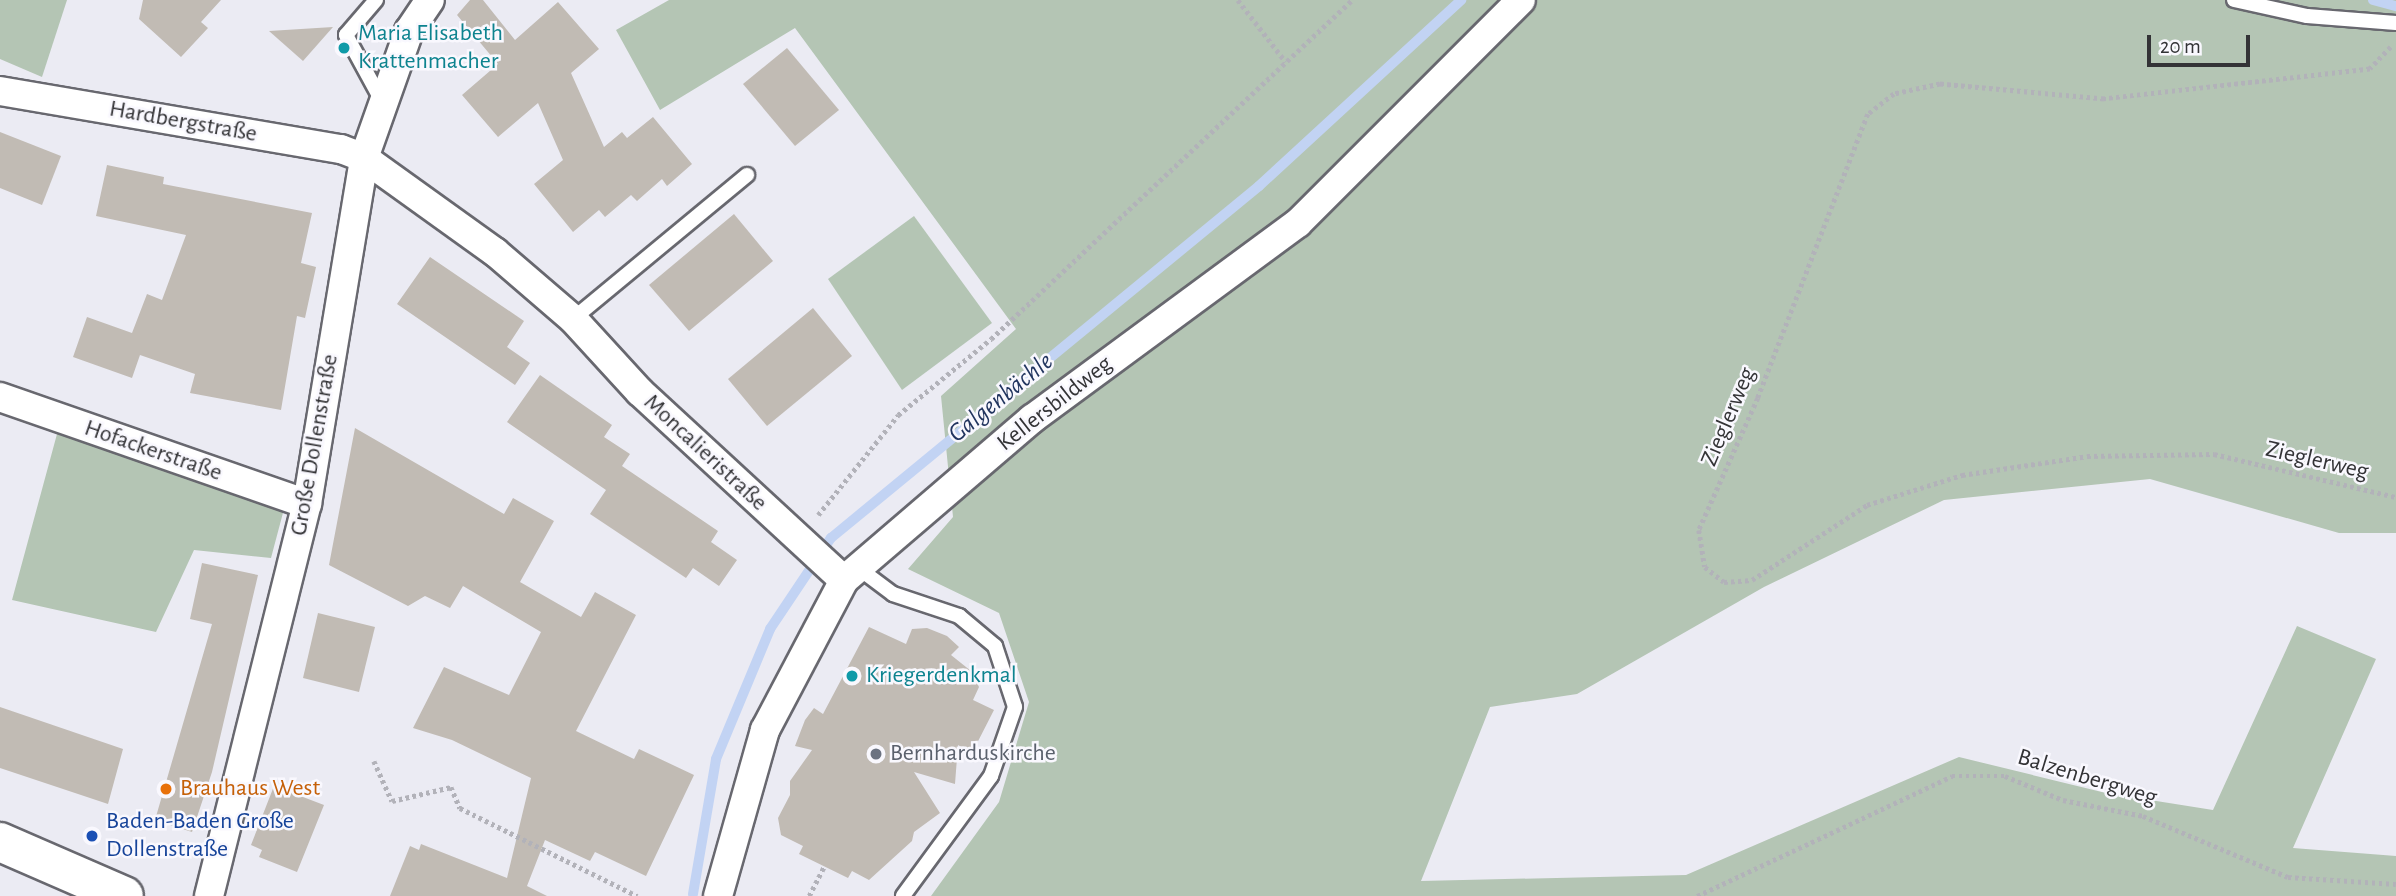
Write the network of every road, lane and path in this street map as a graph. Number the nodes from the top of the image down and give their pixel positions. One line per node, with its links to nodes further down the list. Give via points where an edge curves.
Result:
1 (376, 0): 11 (lane, via 346,35)
2 (430, 0): 11 (street, Große Dollenstraße, via 409,31)
3 (1238, 0): 9 (path)
4 (1352, 0): 9 (path)
5 (1521, 0): 19 (street, Kellersbildweg, via 1297,223 1031,419)
6 (2234, 0): 7 (lane, via 2307,16)
7 (2396, 23)
8 (2396, 41): 16 (path, Zieglerweg, via 2370,69 2104,99 1940,84 1894,94 1868,114 1758,398 1699,530 1705,567 1724,582 1752,580 1867,505 1962,475 2087,456 2214,454)
9 (1286, 62): 18 (path, via 991,339 898,415)
10 (0, 91): 12 (street, Hardbergstraße, via 341,149)
11 (382, 103): 12 (street, Große Dollenstraße)
12 (364, 158): 14 (street, Moncalieristraße, via 495,252); 17 (street, Große Dollenstraße)
13 (747, 175): 14 (lane)
14 (573, 319): 18 (street, Moncalieristraße, via 640,392)
15 (0, 397): 17 (street, Hofackerstraße)
16 (2396, 497)
17 (307, 504): 25 (street, Große Dollenstraße)
18 (802, 544): 19 (street, Moncalieristraße)
19 (843, 571): 27 (street, Kellersbildweg, via 765,730); 29 (lane, via 959,616 995,646 1015,707 991,776)
20 (374, 761): 26 (path, via 392,801 451,787 460,808)
21 (0, 842): 24 (street)
22 (824, 866): 28 (path)
23 (2396, 884): 30 (path, Balzenbergweg, via 2288,877 2143,816 2063,800 2005,776 1952,776)
24 (124, 896)
25 (209, 896)
26 (637, 896)
27 (718, 896)
28 (809, 896)
29 (904, 896)
30 (1697, 896)

